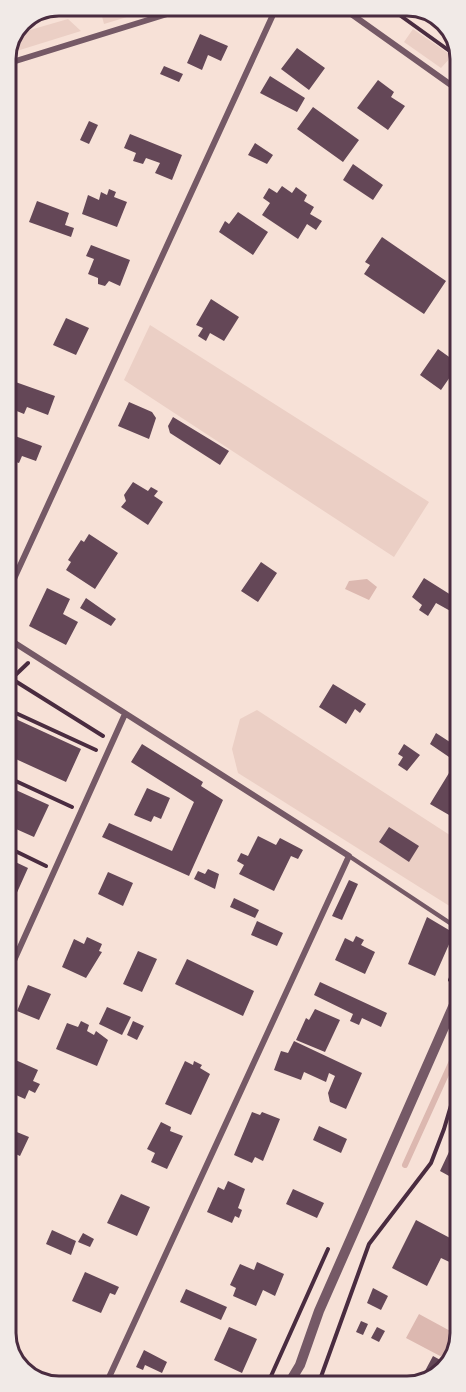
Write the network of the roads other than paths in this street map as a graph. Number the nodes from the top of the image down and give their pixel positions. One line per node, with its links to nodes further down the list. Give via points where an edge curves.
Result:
1 (158, 17): 4 (street)
2 (272, 17): 6 (street)
3 (355, 17): 5 (street)
4 (17, 61)
5 (450, 84)
6 (17, 572)
7 (17, 645): 8 (street)
8 (125, 714): 9 (street); 11 (street)
9 (349, 856): 10 (lane); 14 (street)
10 (450, 923)
11 (17, 954)
12 (450, 1014): 13 (street, via 340,1261)
13 (300, 1365): 15 (street); 16 (street)
14 (110, 1375)
15 (294, 1376)
16 (298, 1376)

